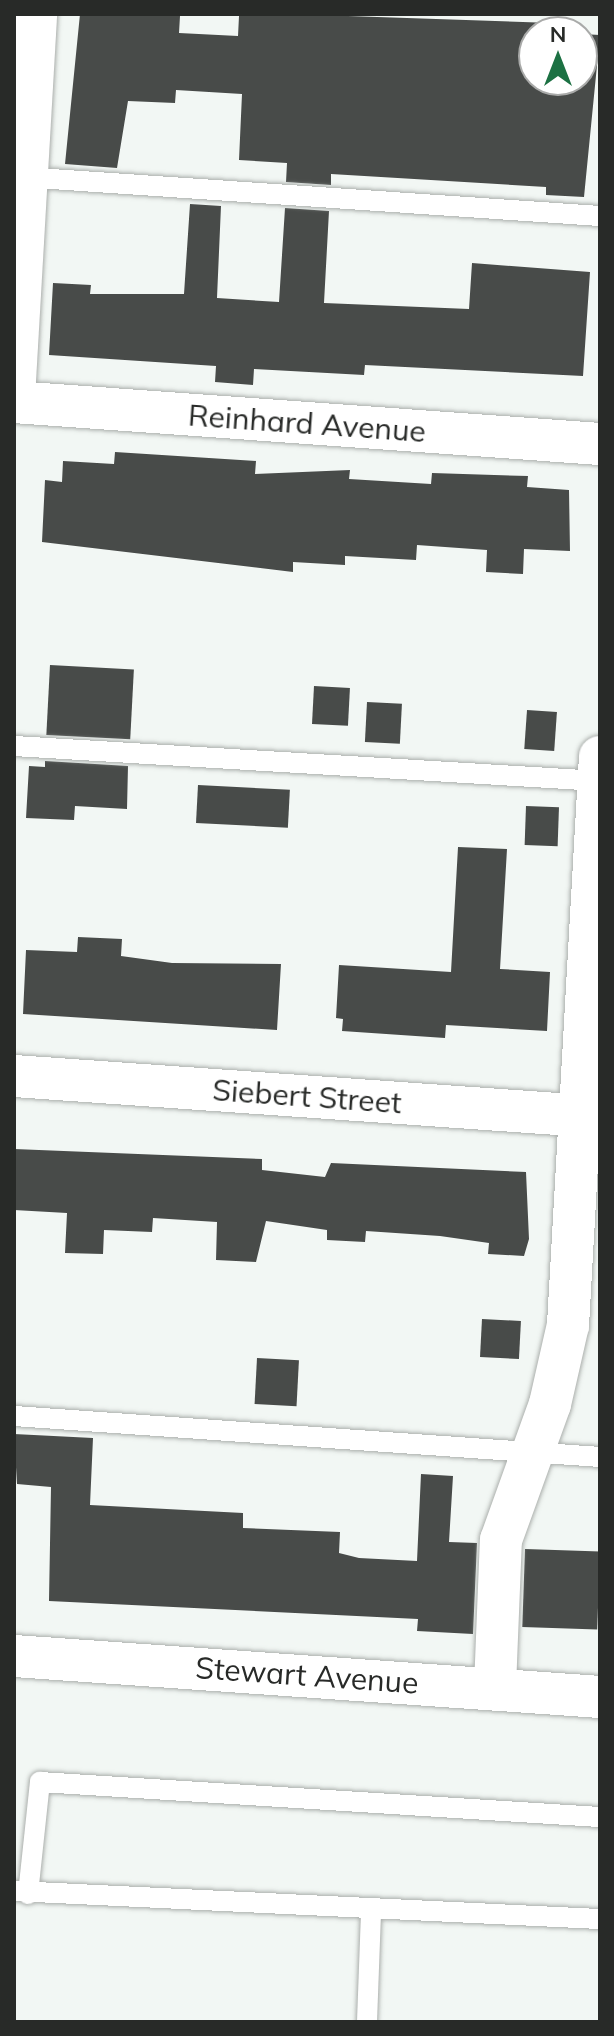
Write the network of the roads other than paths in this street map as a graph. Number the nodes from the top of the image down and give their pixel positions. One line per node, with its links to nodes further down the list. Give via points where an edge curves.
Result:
1 (36, 14): 2 (street)
2 (20, 177): 3 (lane); 4 (street)
3 (600, 216)
4 (14, 400): 5 (street, Reinhard Avenue)
5 (600, 444)
6 (14, 746): 7 (lane)
7 (600, 773): 9 (street)
8 (14, 1076): 9 (street, Siebert Street)
9 (590, 1116): 11 (street, via 568,1325)
10 (14, 1416): 11 (lane)
11 (530, 1453): 12 (lane); 14 (street, via 501,1540)
12 (600, 1457)
13 (14, 1656): 14 (street, Stewart Avenue)
14 (495, 1687): 15 (street, Stewart Avenue)
15 (600, 1697)
16 (600, 1817): 17 (lane, via 40,1782)
17 (21, 1892): 18 (lane)
18 (371, 1911): 19 (lane); 20 (lane)
19 (600, 1919)
20 (367, 2022)

